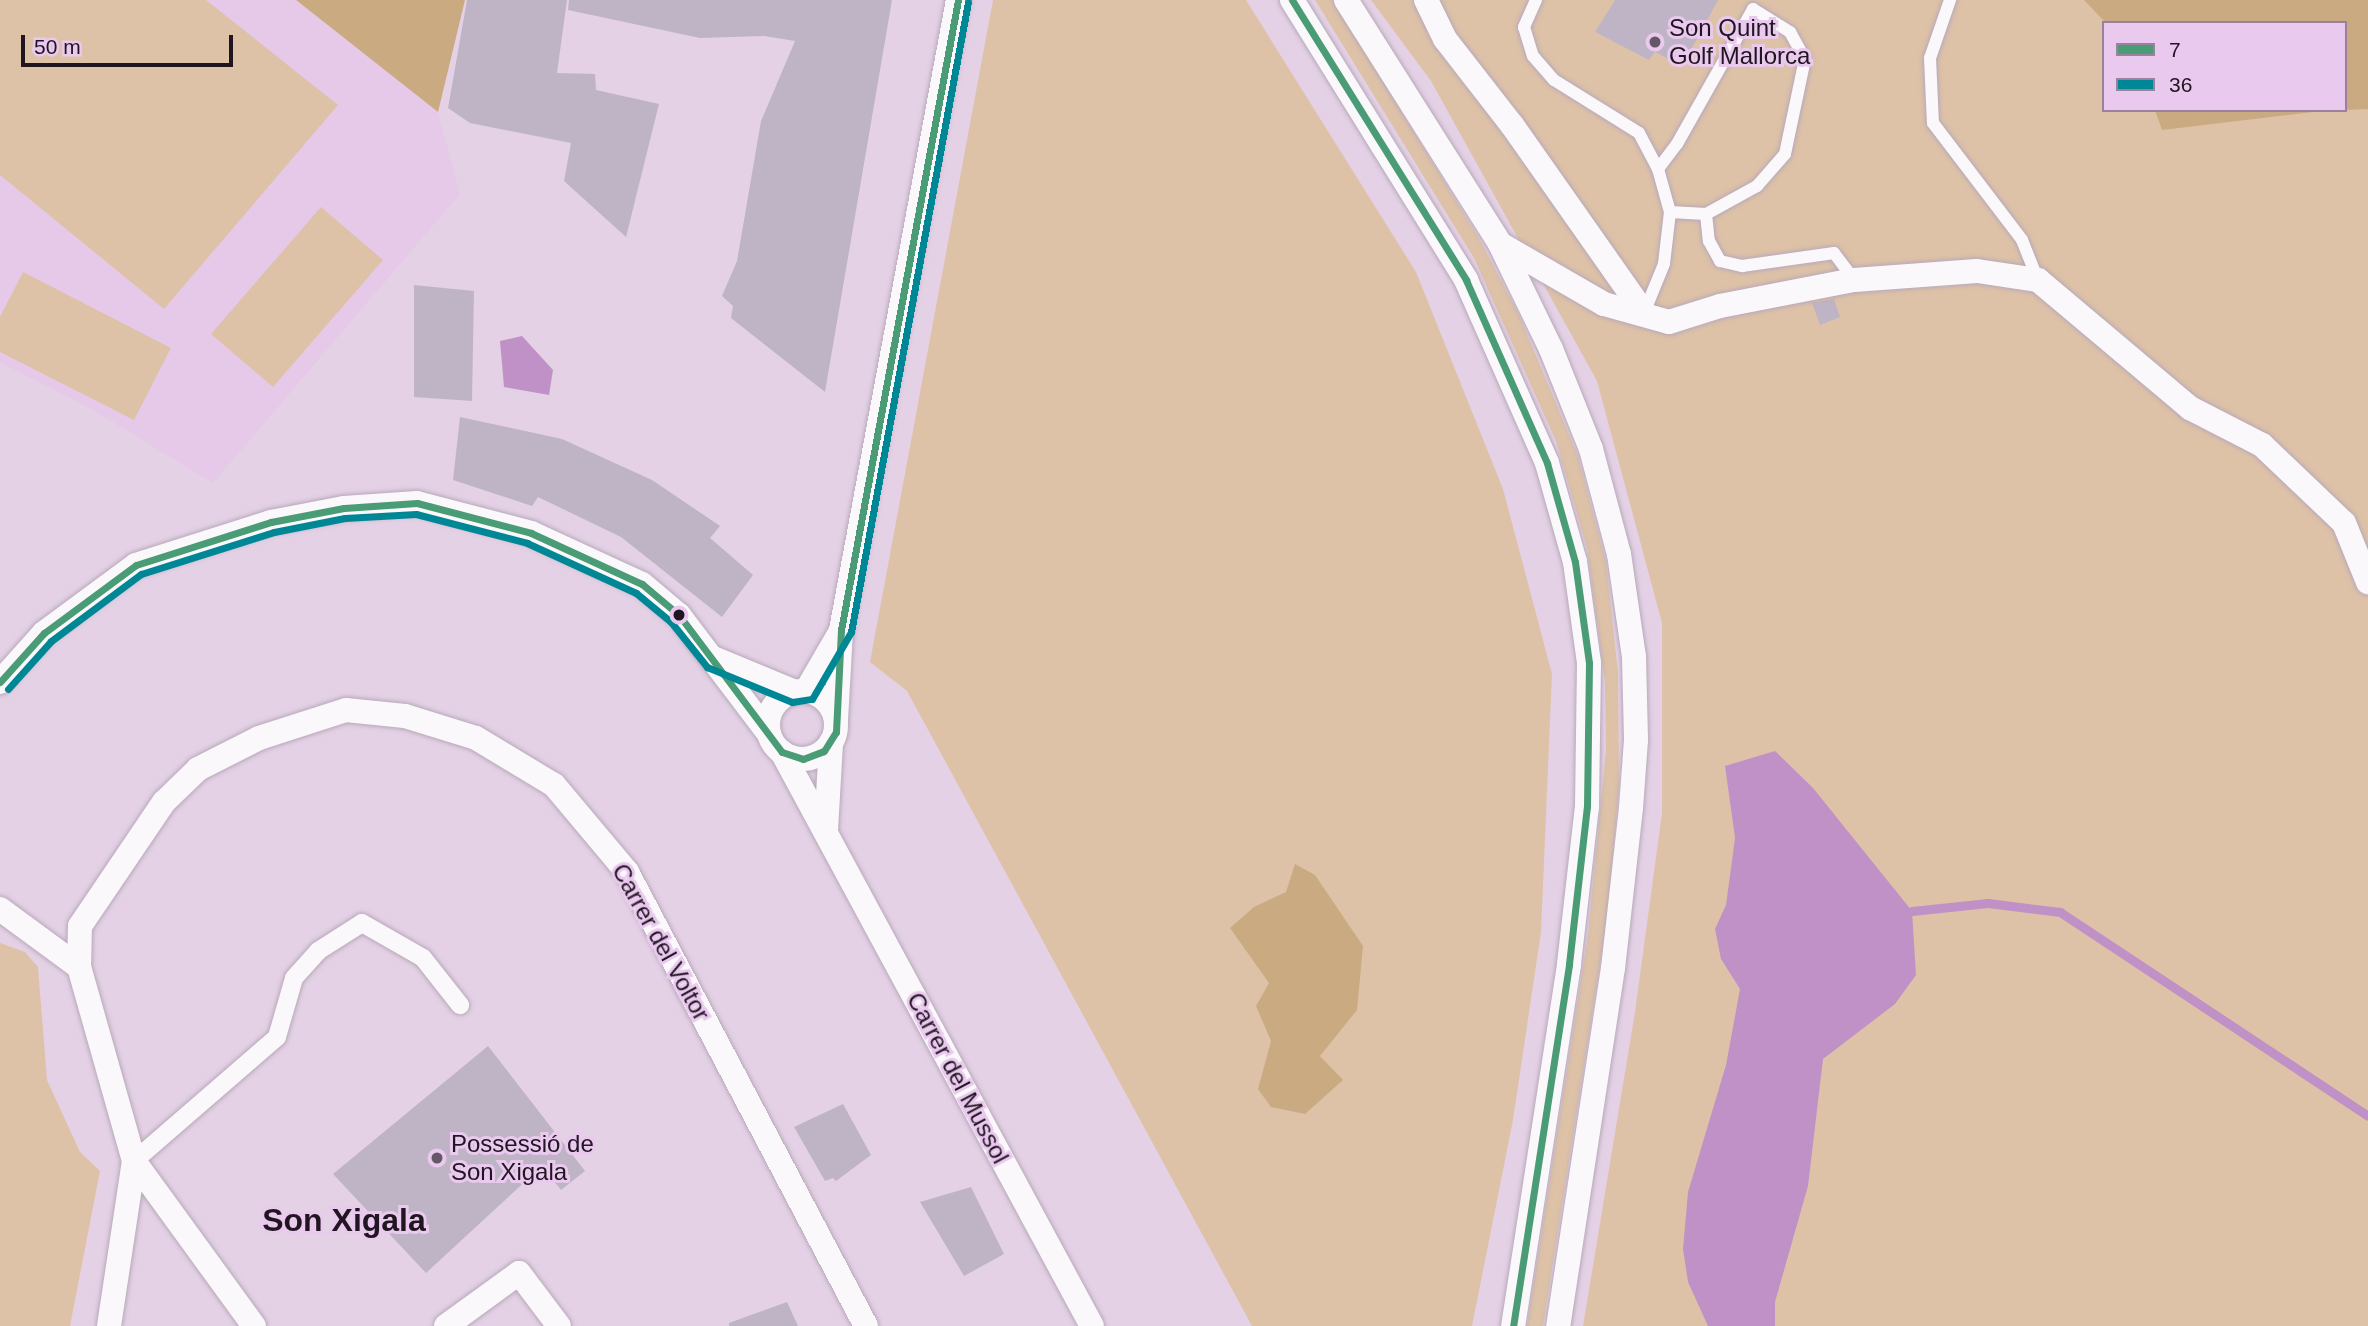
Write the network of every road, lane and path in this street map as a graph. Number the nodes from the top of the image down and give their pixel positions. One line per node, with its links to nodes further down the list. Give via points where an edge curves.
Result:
1 (958, 0): 15 (street)
2 (1292, 0): 32 (street, via 1466,280 1547,463 1575,562 1589,663 1587,806 1569,965)
3 (1346, 0): 10 (street)
4 (1426, 0): 13 (street, via 1445,39 1512,125)
5 (1536, 0): 7 (lane, via 1524,27 1533,56 1554,80 1639,133)
6 (1950, 0): 12 (lane, via 1930,58 1933,123 2022,240)
7 (1658, 169): 8 (lane); 9 (lane, via 1677,144 1753,9 1790,32 1805,59 1785,153 1757,186)
8 (1670, 212): 9 (lane); 13 (lane, via 1664,264)
9 (1706, 214): 11 (lane, via 1709,241 1720,261 1742,266 1834,253)
10 (1500, 244): 13 (street, via 1604,304); 33 (street, via 1591,449 1619,554 1633,657 1636,740 1613,968)
11 (1854, 279): 12 (street, via 1977,271); 13 (street, via 1720,306 1669,322)
12 (2038, 280): 14 (street, via 2190,408 2262,445 2344,523)
13 (1644, 313)
14 (2368, 582)
15 (841, 631): 18 (street); 19 (street)
16 (712, 658): 17 (street, Carrer del Mussol, via 679,615 642,584 531,533 416,503 344,508 271,522 136,565 44,633); 18 (street); 20 (street, Carrer del Mussol)
17 (0, 682)
18 (800, 691): 19 (street, via 826,700); 20 (street, via 776,703 768,723)
19 (834, 731): 20 (street, via 814,757 792,757); 21 (street)
20 (776, 743): 21 (street, Carrer del Mussol)
21 (826, 830): 31 (street, Carrer del Mussol)
22 (0, 909): 23 (street)
23 (79, 967): 25 (street, Carrer del Voltor); 30 (street, Carrer del Voltor, via 80,926 164,802 198,769 259,738 346,710 405,716 476,738 554,785 627,872)
24 (460, 1005): 25 (street, via 422,958 362,923 318,951 294,978 277,1037)
25 (134, 1161): 26 (street); 27 (street)
26 (109, 1326)
27 (254, 1326)
28 (446, 1326): 29 (street, via 519,1273)
29 (559, 1326)
30 (866, 1326)
31 (1092, 1326)
32 (1513, 1326)
33 (1558, 1326)

